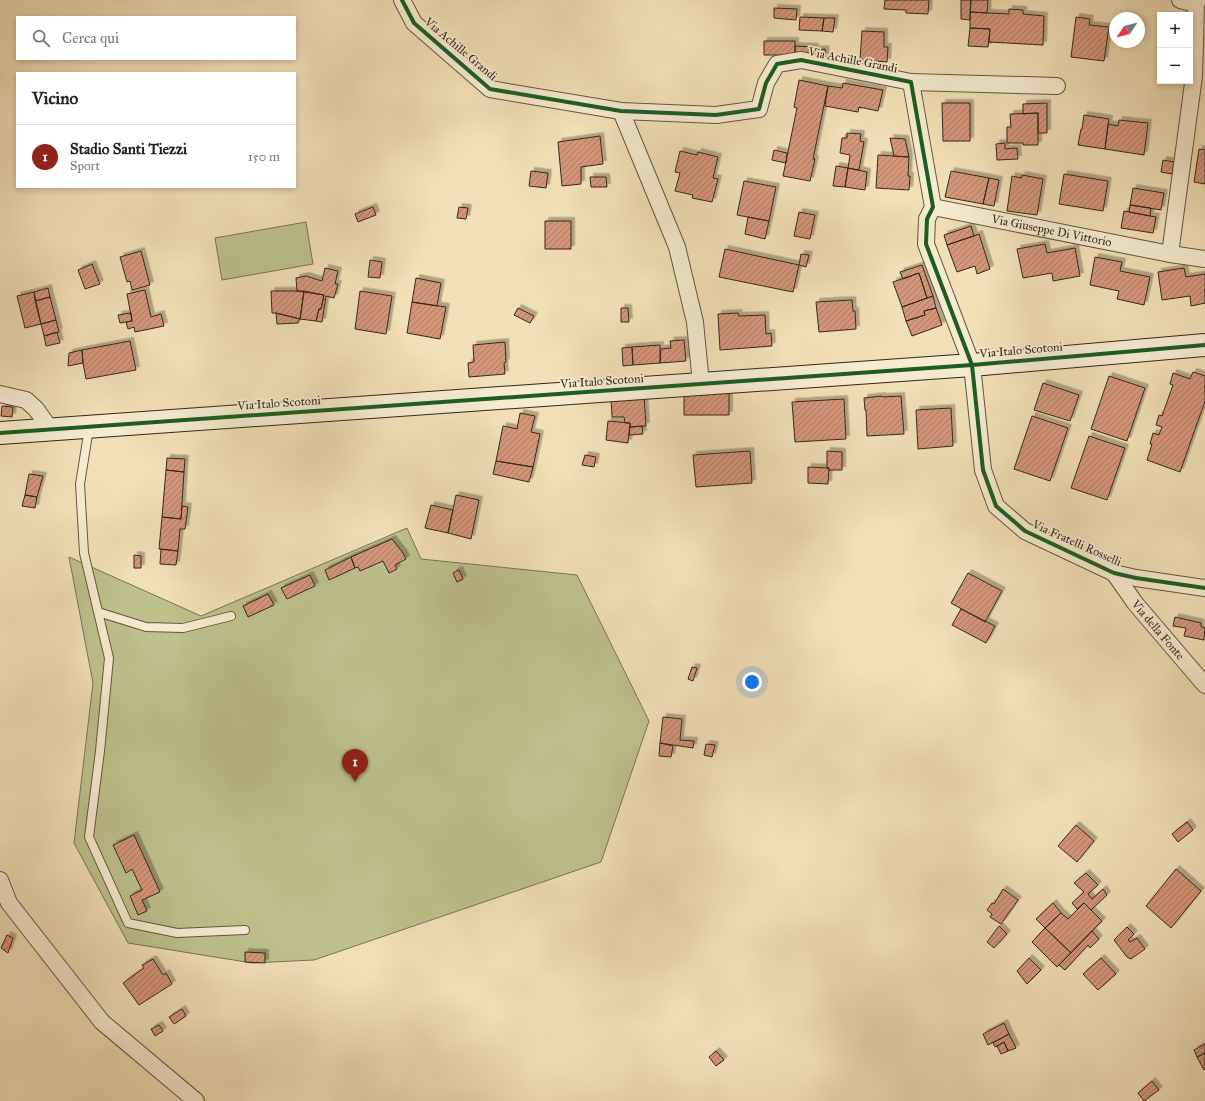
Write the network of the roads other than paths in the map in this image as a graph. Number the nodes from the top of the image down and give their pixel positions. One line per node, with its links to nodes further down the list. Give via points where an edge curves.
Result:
1 (402, 0): 7 (street, Via Achille Grandi, via 414,23 490,89)
2 (1180, 0): 3 (street)
3 (1197, 2): 4 (street)
4 (1199, 77): 9 (street)
5 (911, 82): 6 (street, Via Achille Grandi); 7 (street, Via Achille Grandi, via 801,60 777,64 766,83 760,109 716,115); 8 (street, Via Achille Grandi)
6 (1057, 86)
7 (621, 111): 13 (street, via 677,247 695,322)
8 (933, 207): 9 (street, Via Giuseppe Di Vittorio); 12 (street, Via Achille Grandi, via 927,219 926,244)
9 (1170, 254): 10 (street, Via Giuseppe Di Vittorio)
10 (1205, 259)
11 (1205, 345): 12 (street, Via Italo Scotoni)
12 (972, 364): 13 (street, Via Italo Scotoni); 18 (street, Via Fratelli Rosselli, via 983,470 996,506 1025,531)
13 (701, 384): 15 (street, Via Italo Scotoni)
14 (0, 394): 16 (street, via 26,400)
15 (90, 427): 16 (street, Via Italo Scotoni); 20 (lane, via 80,484 84,553)
16 (51, 430): 17 (street, Via Italo Scotoni)
17 (0, 433)
18 (1114, 573): 19 (street, Via Fratelli Rosselli); 22 (street, Via della Fonte, via 1134,603)
19 (1205, 588)
20 (98, 612): 21 (lane, via 146,627 183,628); 24 (lane, via 109,658 89,837 128,923 177,933)
21 (232, 616)
22 (1205, 685)
23 (0, 880): 25 (street, via 9,903 102,1022)
24 (245, 930)
25 (196, 1101)

